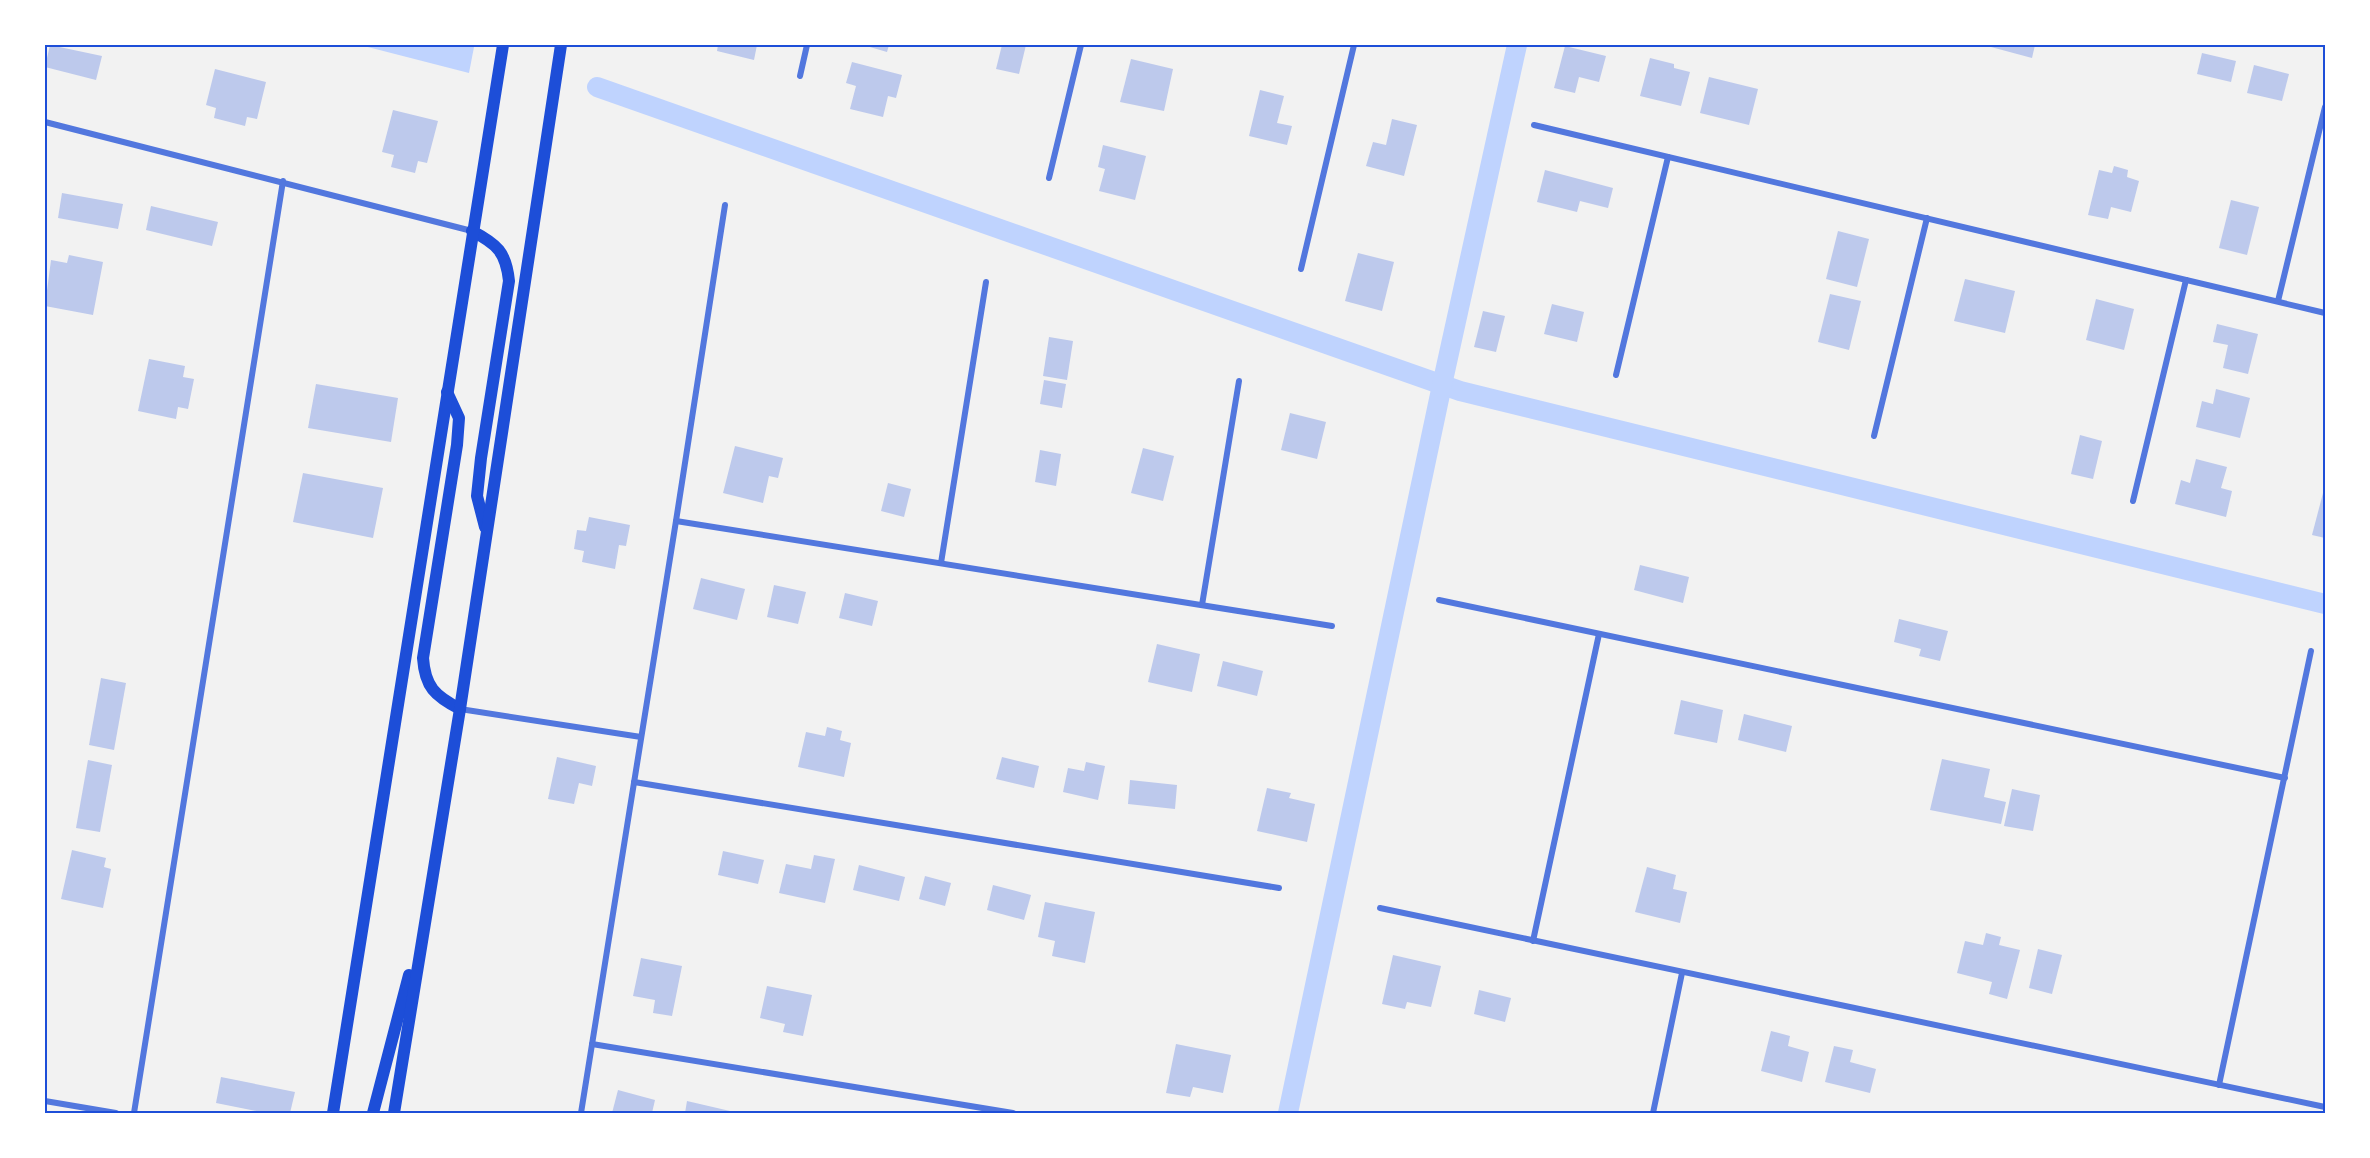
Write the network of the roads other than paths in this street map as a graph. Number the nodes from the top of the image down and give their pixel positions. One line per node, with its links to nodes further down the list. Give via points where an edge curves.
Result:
1 (503, 45): 15 (main road)
2 (561, 45): 27 (main road)
3 (807, 45): 6 (street)
4 (1081, 45): 11 (street)
5 (1354, 45): 16 (street)
6 (800, 75)
7 (2325, 107): 19 (street)
8 (45, 122): 12 (street)
9 (1534, 125): 10 (street)
10 (1668, 157): 14 (street); 21 (street)
11 (1049, 178)
12 (283, 182): 15 (street); 48 (street)
13 (725, 205): 26 (street)
14 (1927, 218): 17 (street); 24 (street)
15 (472, 231): 23 (main road); 27 (main road, via 498,248 507,263 509,281 477,496)
16 (1301, 270)
17 (2186, 280): 19 (street); 25 (street)
18 (986, 282): 28 (street)
19 (2277, 301): 20 (street)
20 (2325, 313)
21 (1616, 375)
22 (1239, 381): 30 (street)
23 (447, 391): 34 (main road, via 459,418 457,445 423,658 430,688); 49 (main road)
24 (1874, 436)
25 (2133, 501)
26 (676, 521): 28 (street); 35 (street)
27 (487, 534): 34 (main road)
28 (941, 563): 30 (street)
29 (1439, 600): 32 (street)
30 (1202, 605): 31 (street)
31 (1332, 626)
32 (1599, 634): 36 (street); 41 (street)
33 (2311, 651): 36 (street)
34 (460, 709): 35 (street); 39 (main road)
35 (641, 737): 37 (street)
36 (2285, 777): 44 (street)
37 (634, 782): 38 (street); 43 (street)
38 (1279, 888)
39 (428, 905): 50 (main road); 51 (main road)
40 (1380, 908): 41 (street)
41 (1533, 941): 42 (street)
42 (1682, 973): 44 (street); 54 (street)
43 (592, 1044): 52 (street); 53 (street)
44 (2219, 1085): 46 (street)
45 (45, 1101): 47 (street)
46 (2325, 1107)
47 (116, 1113)
48 (134, 1113)
49 (333, 1113)
50 (373, 1113)
51 (394, 1113)
52 (581, 1113)
53 (1013, 1113)
54 (1653, 1113)

